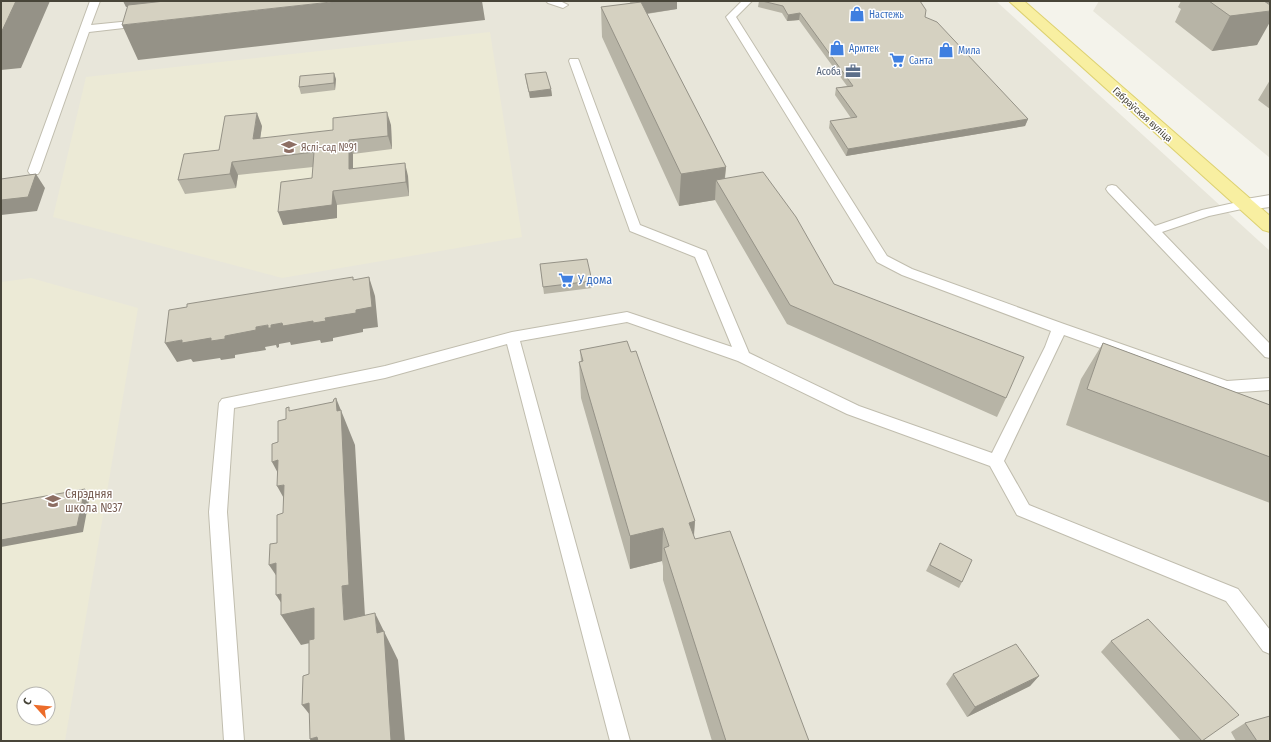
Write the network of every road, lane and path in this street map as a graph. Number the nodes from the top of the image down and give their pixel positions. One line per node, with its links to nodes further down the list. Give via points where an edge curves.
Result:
1 (95, 1): 7 (lane)
2 (551, 1): 5 (lane)
3 (747, 1): 15 (lane, via 731,17 882,259 907,272)
4 (1016, 1): 12 (main road, Габраўская вуліца)
5 (563, 5)
6 (147, 22): 7 (lane)
7 (85, 29): 9 (lane)
8 (574, 61): 18 (lane, via 635,228 701,254)
9 (34, 171)
10 (1112, 189): 14 (lane)
11 (1270, 201): 12 (street)
12 (1247, 204): 13 (main road, Габраўская вуліца); 14 (lane, via 1206,213)
13 (1270, 226)
14 (1153, 231): 17 (lane)
15 (1059, 328): 19 (lane, via 1226,387); 20 (lane)
16 (512, 337): 18 (lane, via 627,317); 22 (lane, via 385,372 227,403 218,512); 23 (lane)
17 (1270, 353)
18 (743, 357): 20 (lane, via 853,410)
19 (1270, 384)
20 (996, 461): 21 (lane, via 1023,510 1232,595)
21 (1270, 645)
22 (234, 741)
23 (620, 741)

